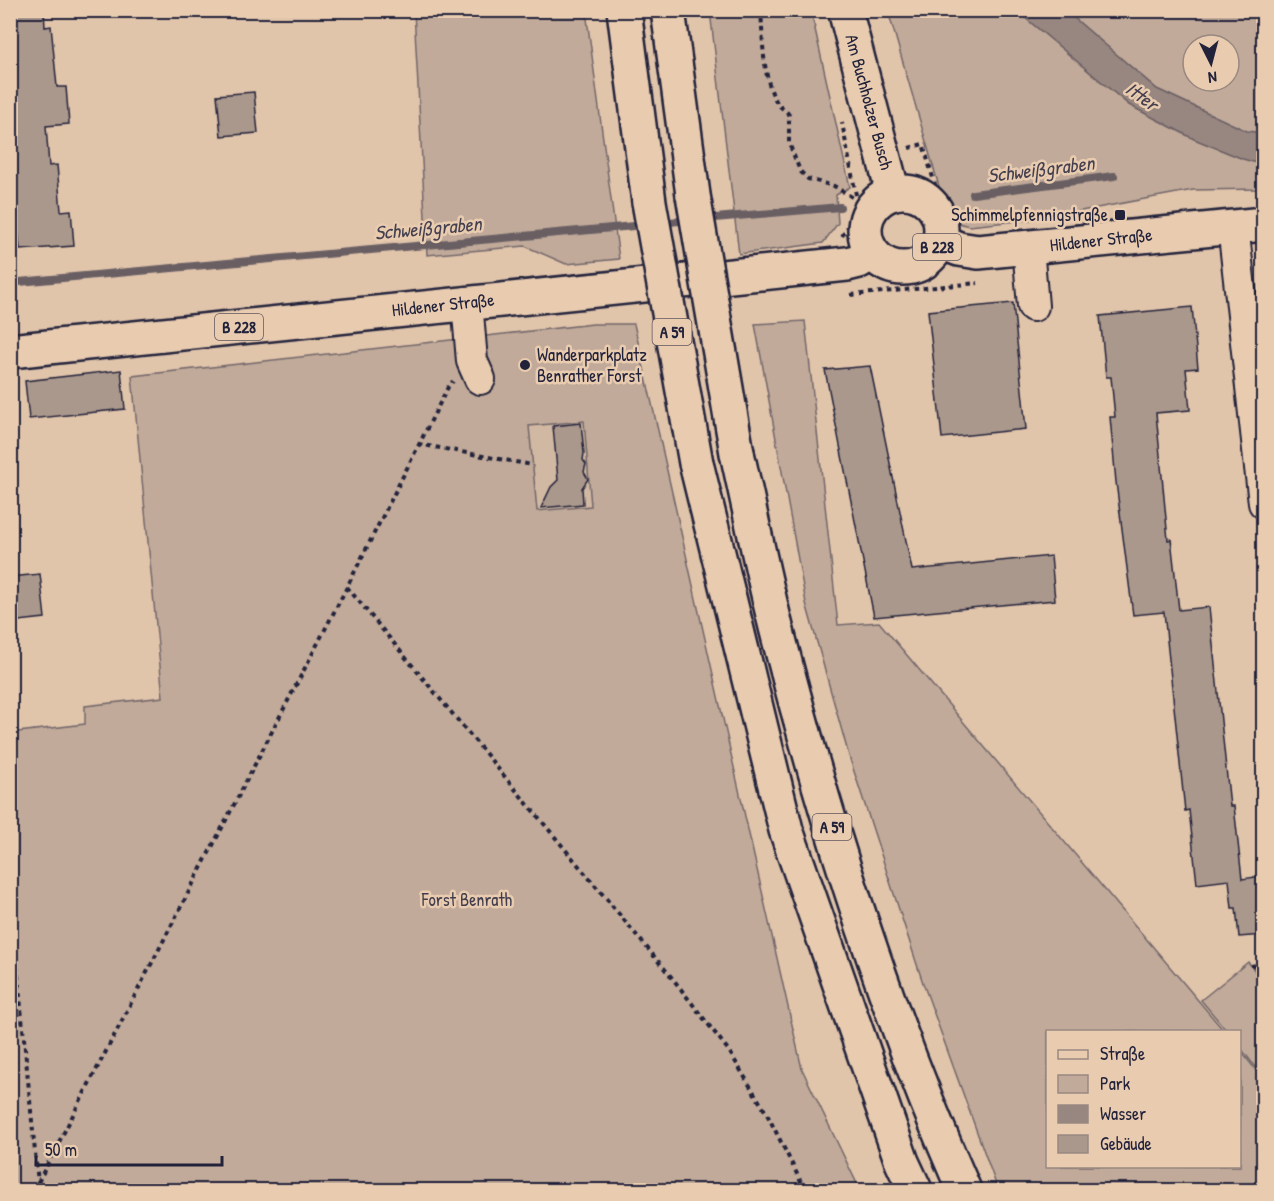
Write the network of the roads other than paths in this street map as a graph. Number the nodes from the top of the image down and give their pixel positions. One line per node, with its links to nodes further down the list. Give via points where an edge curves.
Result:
1 (624, 10): 15 (main road, A 59, bridge, via 649,202 696,463 786,830)
2 (668, 10): 16 (main road, A 59, bridge, via 693,195 737,453 778,638 873,957 930,1113)
3 (845, 10): 4 (main road, Am Buchholzer Busch)
4 (893, 193): 6 (main road, B 228, via 916,194 926,200 934,208 941,230); 8 (main road, via 875,204 869,213 865,233)
5 (1248, 225): 7 (main road, Hildener Straße / B 228); 13 (street)
6 (945, 230): 7 (main road, Hildener Straße / B 228, via 959,249 978,252); 8 (main road, B 228, via 934,252 915,266 891,266)
7 (1028, 247): 10 (street)
8 (872, 253): 9 (main road, Hildener Straße / B 228, via 847,264)
9 (467, 302): 11 (main road, Hildener Straße / B 228); 12 (street)
10 (1033, 306)
11 (10, 351)
12 (476, 370)
13 (1260, 441): 14 (street)
14 (1263, 503)
15 (915, 1191)
16 (964, 1191)

